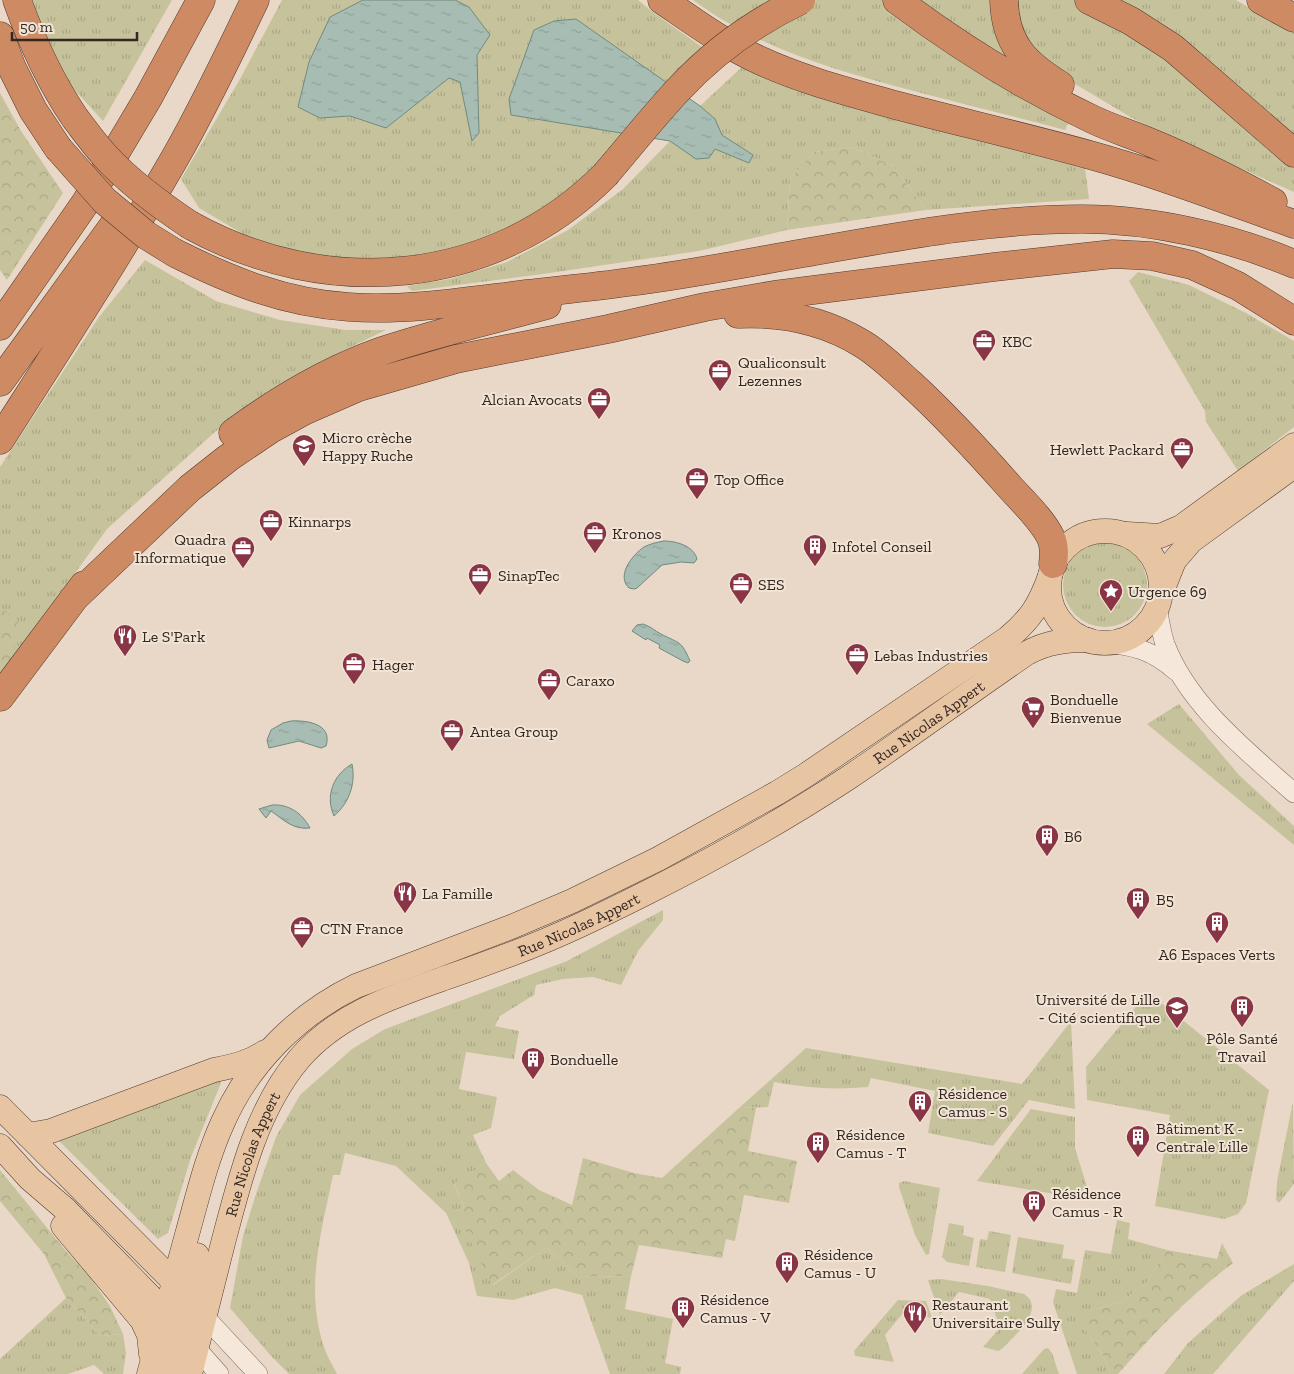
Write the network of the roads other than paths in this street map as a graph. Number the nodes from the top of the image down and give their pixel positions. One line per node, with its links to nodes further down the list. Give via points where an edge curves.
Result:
1 (17, 0): 6 (highway, bridge, via 39,57 54,84 75,118 124,176 163,207 212,238 300,266 356,273 418,269 479,255 530,232 571,206 605,175 660,110 726,46 770,16)
2 (201, 0): 22 (highway, via 86,202)
3 (238, 0): 24 (highway, via 191,96 147,174)
4 (255, 0): 25 (highway, via 176,155)
5 (662, 0): 18 (highway, via 738,49 797,75 858,95 1119,164)
6 (801, 0)
7 (897, 0): 15 (highway, via 930,25 1028,86 1096,121)
8 (1004, 0): 15 (highway, via 1008,32 1028,63)
9 (1089, 0): 16 (highway, via 1131,21 1166,44)
10 (1261, 0): 13 (highway)
11 (1279, 0): 12 (highway)
12 (1294, 7)
13 (1294, 18)
14 (0, 36): 20 (highway, bridge, via 33,110 58,148 89,185 146,235 217,274 251,287 310,302 349,307 441,304)
15 (1154, 144): 17 (highway, via 1219,172)
16 (1294, 153)
17 (1294, 214)
18 (1294, 224)
19 (1294, 264): 20 (highway, via 1210,237 1129,222 1038,220 939,230)
20 (630, 282): 30 (highway, via 381,352 299,389 234,432 166,489)
21 (1294, 320): 23 (highway, via 1238,286 1192,265 1152,256 1113,254 774,295)
22 (0, 326)
23 (608, 329): 29 (highway, via 729,314 783,314 803,318 862,343 944,415 1045,528 1053,546); 30 (highway, via 423,367 359,387 304,411 228,458 190,488)
24 (0, 382)
25 (0, 440)
26 (1294, 445): 28 (main road, via 1181,527 1160,536)
27 (1294, 466): 31 (main road, via 1191,541 1174,561)
28 (1121, 533): 29 (main road, via 1102,530 1084,534 1063,548); 31 (main road, via 1140,542 1154,558 1161,579)
29 (1052, 570): 32 (main road, via 1049,595 1055,613 1066,628); 36 (main road, Rue Nicolas Appert, via 1037,609 1008,638 777,793 658,859 572,901)
30 (73, 599): 34 (highway)
31 (1159, 600): 32 (main road, via 1146,625 1136,634 1123,640); 33 (street, via 1164,641)
32 (1095, 642): 33 (street, via 1123,644 1148,652); 44 (main road, Rue Nicolas Appert, via 1072,640 1050,643 1027,652 824,793 651,891 526,948 385,999 322,1036 282,1082 254,1139)
33 (1182, 677): 35 (street, via 1202,704 1250,755)
34 (0, 697)
35 (1294, 793)
36 (356, 986): 37 (main road, Rue Nicolas Appert, via 318,1007); 42 (main road, Rue Nicolas Appert, via 330,1003 291,1043 247,1106 227,1149 190,1279)
37 (277, 1044): 39 (main road, via 249,1062 214,1070 51,1130); 42 (main road, Rue Nicolas Appert, via 252,1072 223,1122 204,1176)
38 (0, 1108): 39 (main road)
39 (28, 1135): 42 (main road)
40 (0, 1146): 41 (main road)
41 (30, 1179): 43 (main road, via 65,1209); 46 (main road, via 44,1202 145,1324 151,1346)
42 (180, 1288): 43 (main road); 44 (main road); 45 (main road, Rue Nicolas Appert)
43 (171, 1317): 45 (main road); 46 (main road); 47 (main road)
44 (205, 1317): 45 (main road, Rue Nicolas Appert); 50 (street)
45 (196, 1348): 48 (main road, Rue Nicolas Appert); 49 (street)
46 (149, 1374)
47 (169, 1374)
48 (190, 1374)
49 (219, 1374)
50 (258, 1374)

